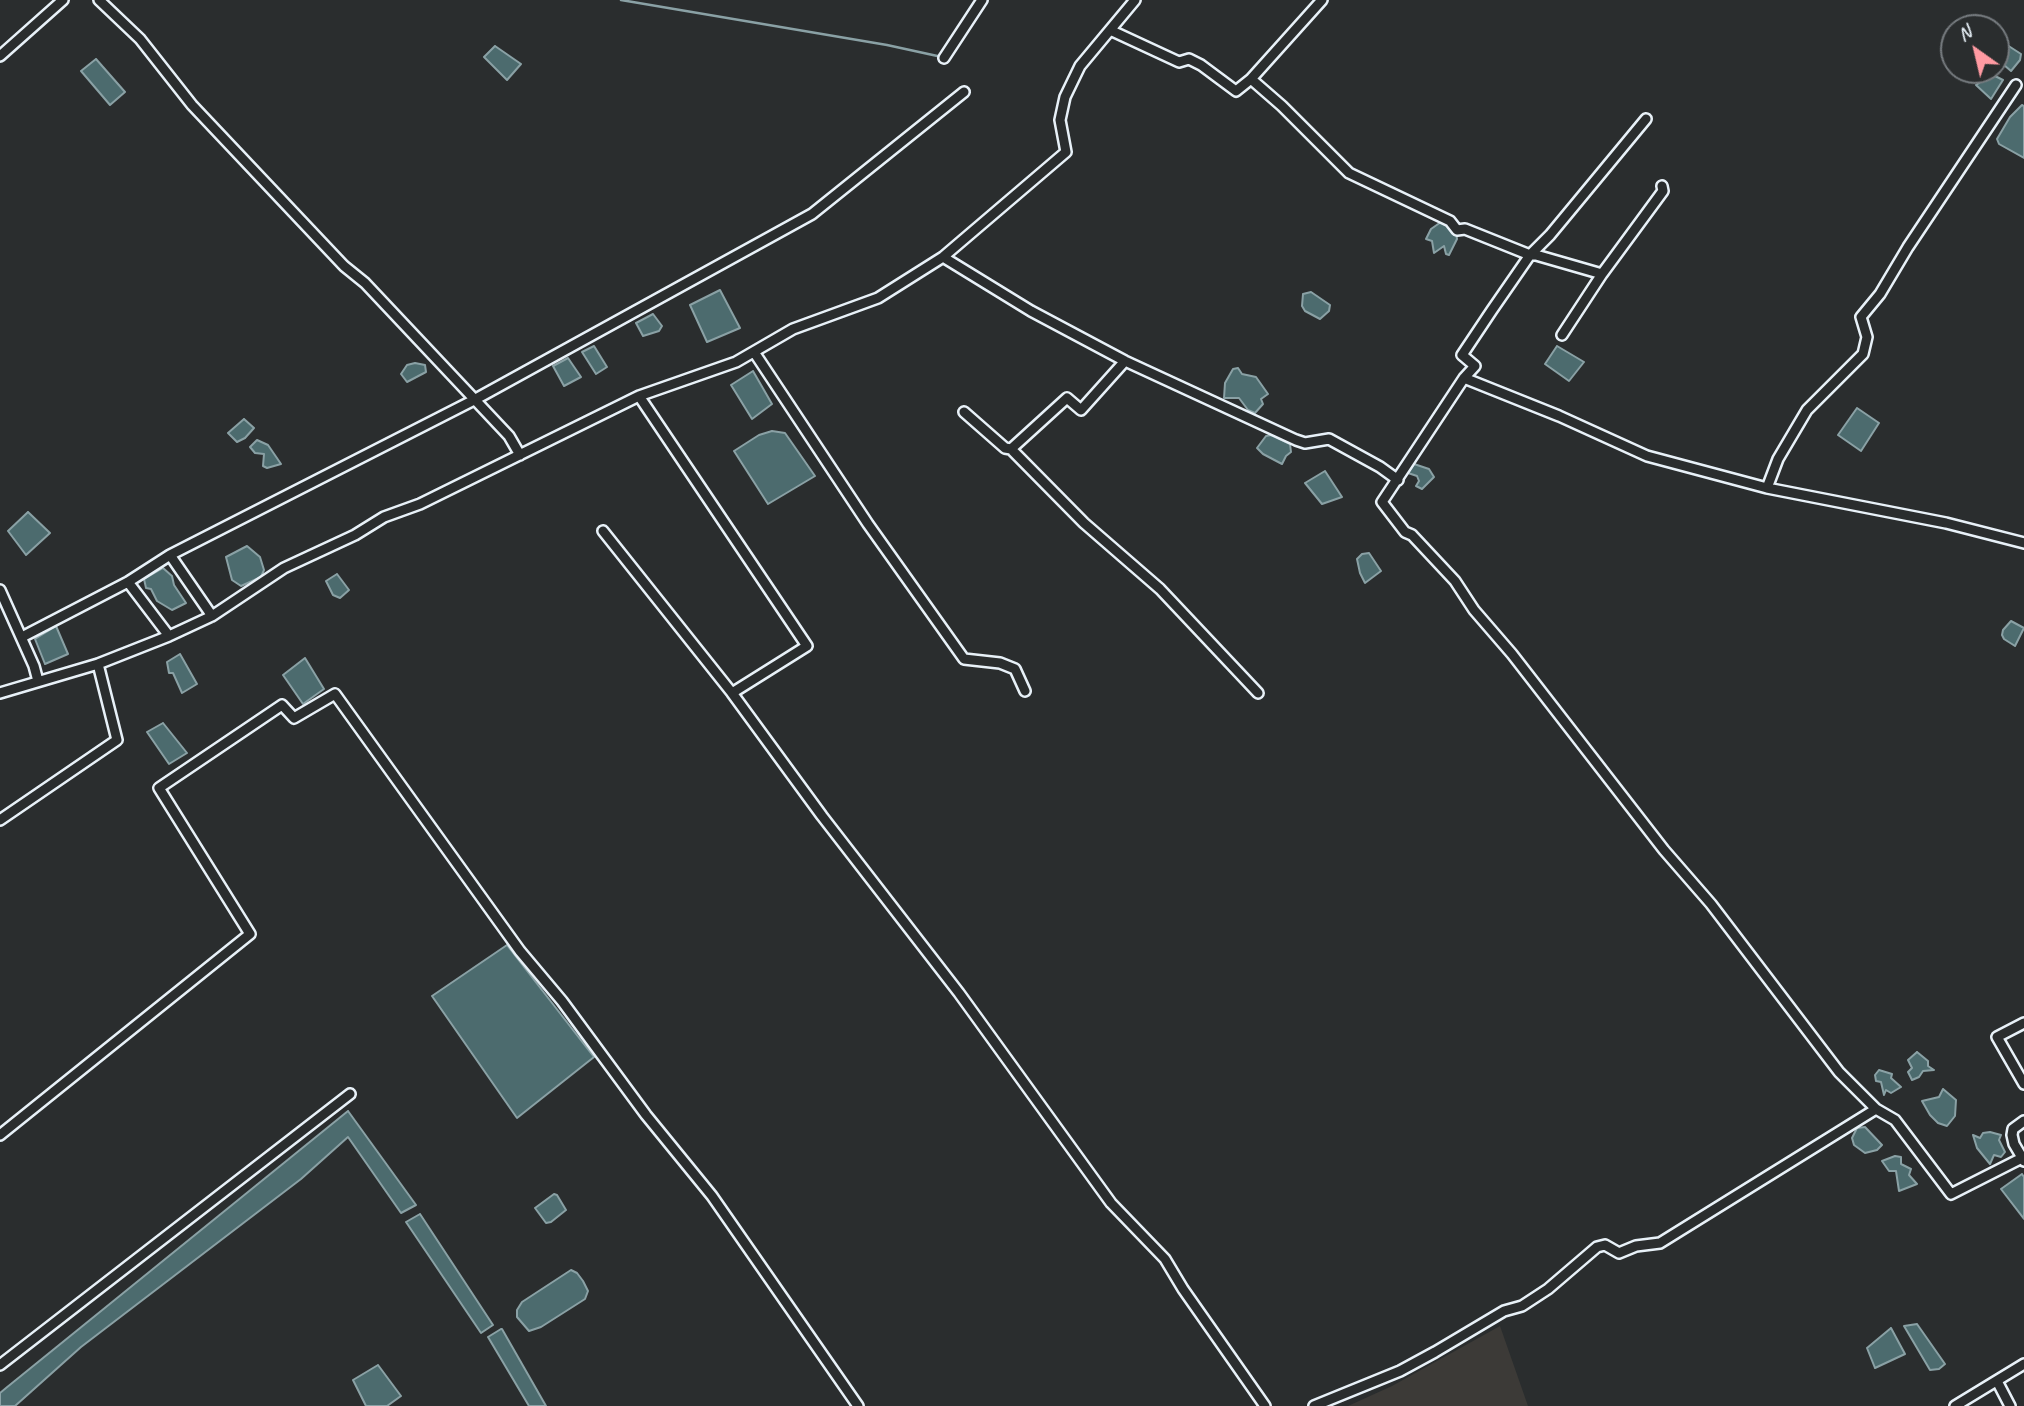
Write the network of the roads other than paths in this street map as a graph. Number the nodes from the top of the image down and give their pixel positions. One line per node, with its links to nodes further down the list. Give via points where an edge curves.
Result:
1 (63, 0): 7 (street)
2 (99, 0): 22 (street, via 140,39 192,105)
3 (982, 0): 8 (street)
4 (1136, 0): 6 (street)
5 (1322, 0): 9 (street)
6 (1110, 30): 9 (street, via 1179,62 1189,59 1236,91); 15 (street, via 1080,66 1065,97 1060,120 1066,152)
7 (0, 56)
8 (944, 58)
9 (1251, 79): 14 (street, via 1349,173 1450,222 1457,230 1465,229)
10 (2017, 85): 27 (street, via 1861,317 1867,337 1863,354 1807,410)
11 (964, 92): 22 (street, via 812,214)
12 (1646, 119): 14 (street)
13 (1662, 186): 16 (street, via 1663,191)
14 (1530, 256): 16 (street); 20 (street, via 1462,355 1475,366)
15 (943, 257): 18 (street, via 878,298 793,329); 19 (street)
16 (1602, 274): 17 (street)
17 (1562, 335)
18 (754, 352): 21 (street); 38 (street, via 964,659 1015,669)
19 (1125, 361): 24 (street, via 1081,410 1067,398); 26 (street, via 1296,440 1329,439)
20 (1464, 378): 26 (street); 27 (street, via 1647,456)
21 (639, 396): 25 (street); 41 (street, via 807,646)
22 (474, 400): 25 (street, via 509,436); 30 (street)
23 (964, 412): 24 (street)
24 (1011, 449): 40 (street, via 1084,523 1160,589)
25 (520, 455): 33 (street, via 284,568)
26 (1398, 480): 46 (street, via 1382,502 1455,581 1839,1072)
27 (1767, 488): 29 (street)
28 (603, 531): 41 (street)
29 (2024, 543)
30 (170, 555): 31 (street); 33 (street)
31 (128, 582): 34 (street); 35 (street)
32 (0, 590): 35 (street)
33 (212, 616): 34 (street)
34 (169, 636): 36 (street)
35 (22, 637): 37 (street)
36 (98, 664): 37 (street); 42 (street, via 117,740)
37 (38, 681): 39 (street)
38 (1025, 691)
39 (0, 693)
40 (1258, 693)
41 (732, 694): 54 (street, via 960,993 1111,1203 1165,1259)
42 (0, 820)
43 (2024, 1023): 44 (street, via 1997,1037)
44 (2024, 1084)
45 (350, 1094): 51 (street)
46 (1876, 1109): 49 (street, via 1895,1120 1951,1194); 55 (street, via 1660,1244 1619,1253 1605,1245 1597,1247 1522,1306 1504,1311 1399,1371)
47 (2024, 1122): 49 (street, via 2012,1135)
48 (0, 1135): 53 (street, via 250,934 159,788 282,705 294,718 335,694 520,951 712,1196)
49 (2023, 1160)
50 (2024, 1364): 52 (street)
51 (0, 1365)
52 (1997, 1381): 56 (street); 57 (street)
53 (858, 1406)
54 (1265, 1406)
55 (1314, 1406)
56 (1955, 1406)
57 (2010, 1406)

